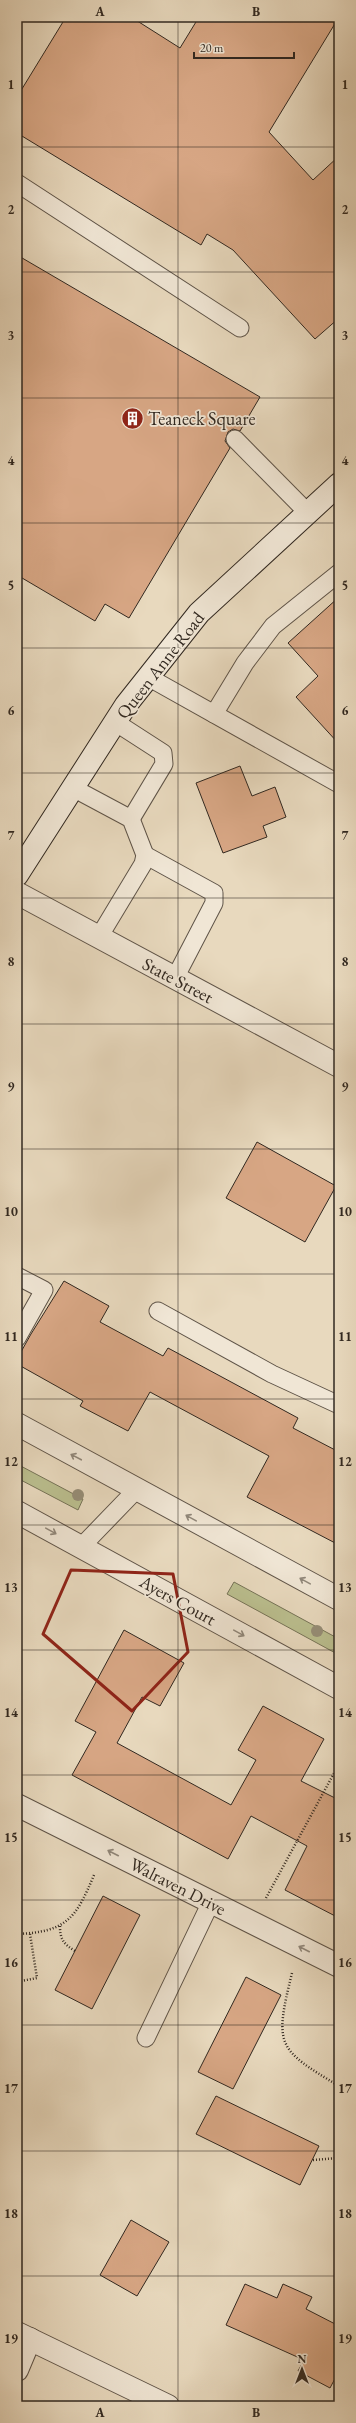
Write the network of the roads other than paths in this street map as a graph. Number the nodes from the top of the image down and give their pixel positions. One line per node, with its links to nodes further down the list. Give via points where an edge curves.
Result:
1 (17, 183): 2 (lane)
2 (240, 328)
3 (235, 439): 5 (lane)
4 (339, 484): 5 (street, Queen Anne Road)
5 (308, 513): 7 (street, Queen Anne Road, via 199,613)
6 (339, 573): 8 (lane, via 273,626 245,663)
7 (148, 677): 8 (lane); 9 (street, Queen Anne Road)
8 (214, 714): 10 (lane)
9 (115, 722): 11 (street, Queen Anne Road); 12 (lane, via 163,753 164,764)
10 (339, 784)
11 (73, 788): 12 (lane); 14 (street, Queen Anne Road)
12 (131, 819): 13 (lane)
13 (145, 856): 16 (lane, via 143,864); 17 (lane, via 214,893 214,903)
14 (17, 875)
15 (17, 893): 16 (street, State Street)
16 (99, 937): 17 (street, State Street)
17 (175, 978): 18 (street, State Street)
18 (339, 1066)
19 (17, 1276): 21 (lane, via 44,1290)
20 (158, 1311): 22 (lane, via 272,1374)
21 (17, 1338)
22 (339, 1405)
23 (17, 1424): 24 (street, one-way to 23)
24 (137, 1489): 26 (lane); 27 (street, one-way to 24)
25 (17, 1512): 26 (street, Ayers Court, one-way to 26)
26 (81, 1547): 28 (street, Ayers Court, one-way to 28)
27 (339, 1599)
28 (339, 1688)
29 (17, 1805): 30 (street, Walraven Drive, one-way to 29)
30 (211, 1902): 31 (street, Walraven Drive, one-way to 30); 32 (lane)
31 (339, 1966)
32 (146, 2038)
33 (23, 2336): 34 (street); 35 (street)
34 (17, 2370)
35 (168, 2406)

